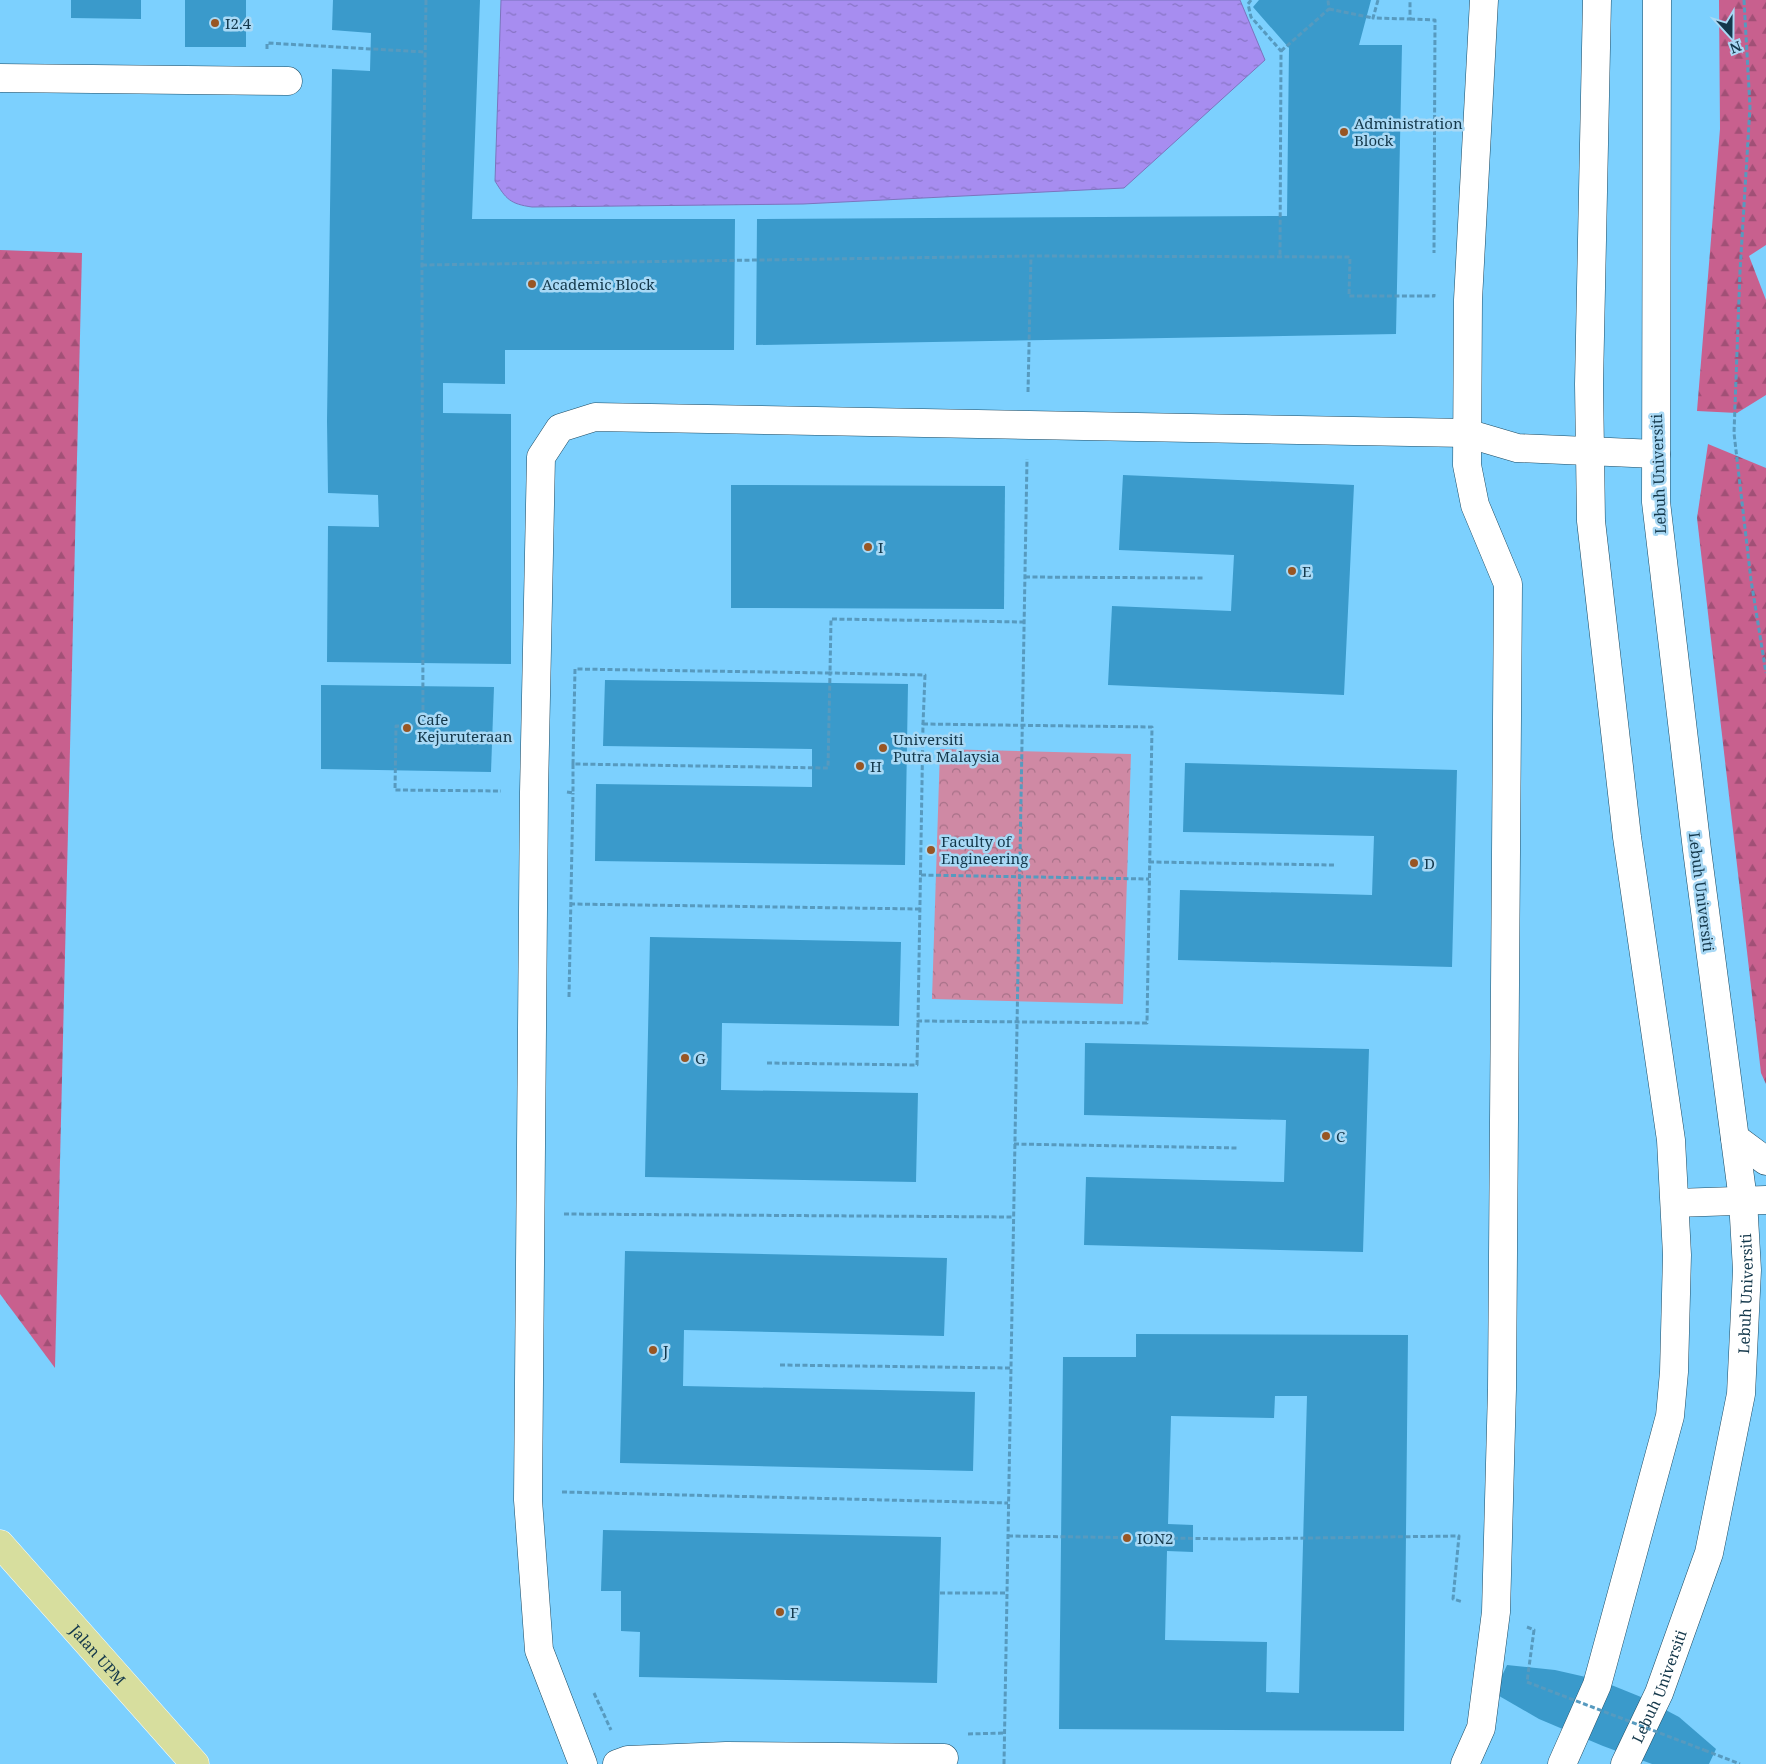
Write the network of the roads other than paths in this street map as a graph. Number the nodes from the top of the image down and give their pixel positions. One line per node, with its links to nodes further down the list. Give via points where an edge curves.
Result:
1 (1484, 0): 6 (street, via 1468,300)
2 (1597, 0): 7 (street)
3 (1657, 0): 8 (street, Lebuh Universiti)
4 (0, 78): 5 (street)
5 (288, 81)
6 (1466, 433): 7 (street, via 1517,448); 19 (street, via 595,417 560,428 541,457 534,799 528,1500 539,1650); 21 (street, via 1467,465 1475,505 1508,584 1502,1379 1496,1612 1480,1728)
7 (1590, 452): 8 (street); 12 (street, via 1591,521 1627,837 1671,1140)
8 (1656, 454): 9 (street, Lebuh Universiti, via 1657,512)
9 (1735, 1138): 10 (street); 11 (street, Lebuh Universiti)
10 (1766, 1161)
11 (1754, 1200): 12 (street); 14 (street, Lebuh Universiti)
12 (1675, 1203): 22 (street, via 1677,1255 1670,1416 1597,1685)
13 (1766, 1250): 14 (street)
14 (1747, 1270): 23 (street, Lebuh Universiti, via 1741,1394 1709,1553 1659,1693)
15 (0, 1544): 18 (main road, Jalan UPM)
16 (944, 1758): 17 (street)
17 (727, 1760): 20 (street, via 628,1760)
18 (196, 1764)
19 (583, 1764)
20 (617, 1764)
21 (1465, 1764)
22 (1562, 1764)
23 (1625, 1764)

